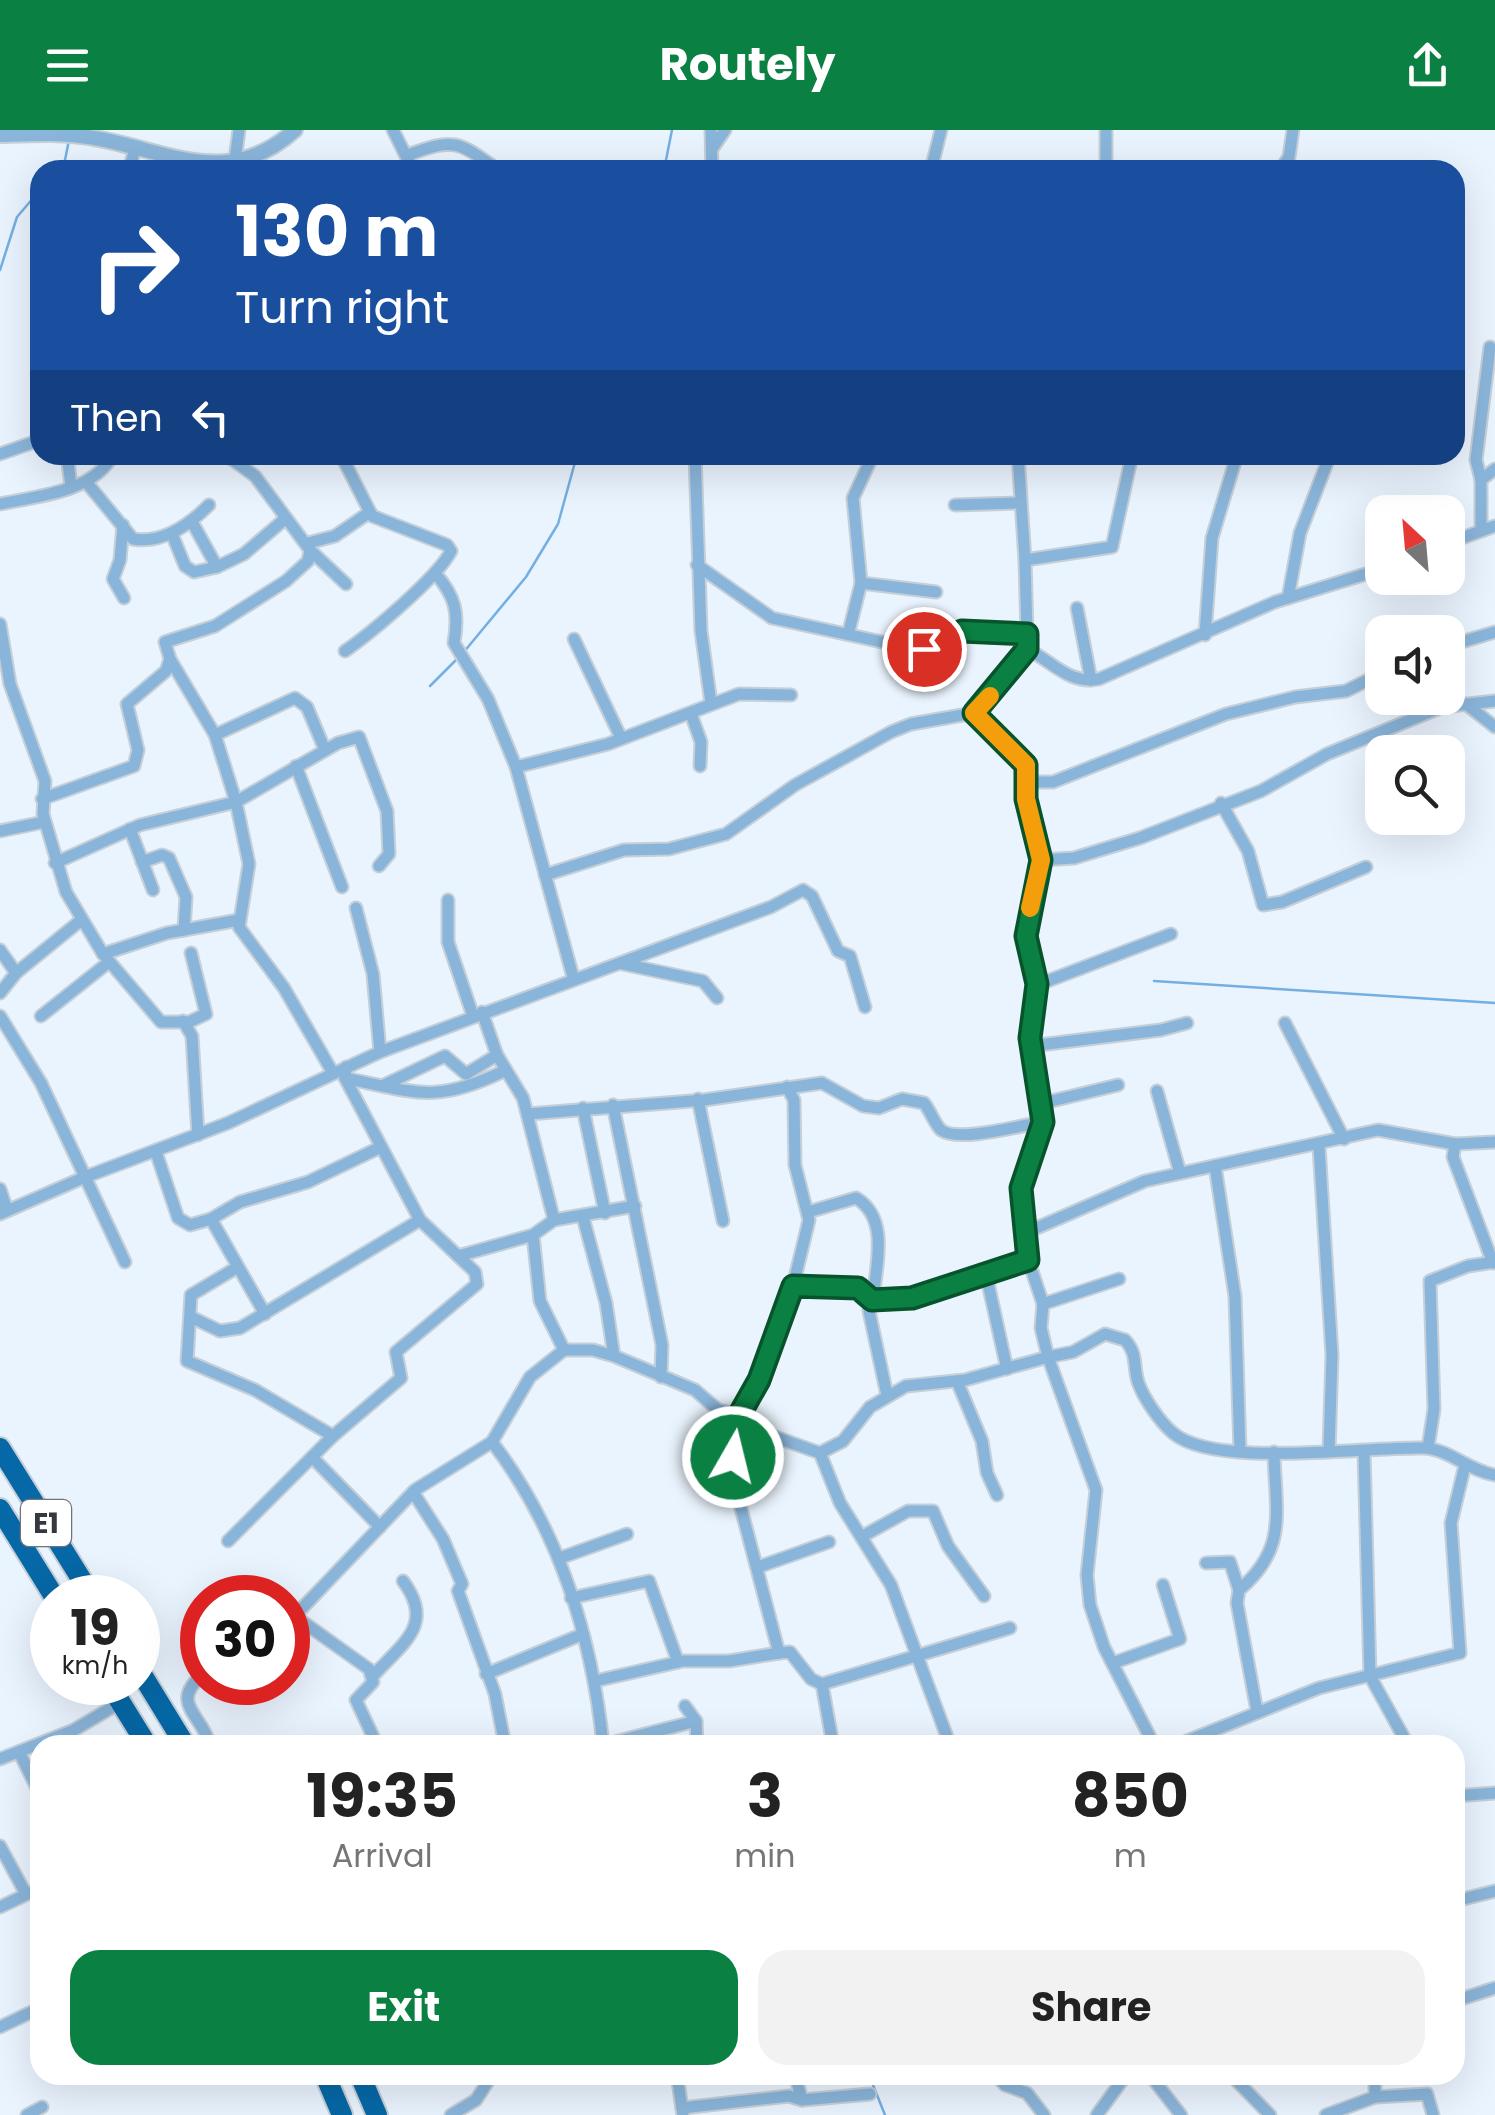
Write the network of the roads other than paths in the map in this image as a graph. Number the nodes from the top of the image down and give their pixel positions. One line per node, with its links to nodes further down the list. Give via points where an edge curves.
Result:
1 (239, 130): 16 (street)
2 (295, 130): 16 (street)
3 (393, 130): 13 (street)
4 (710, 130): 12 (street)
5 (725, 130): 12 (street)
6 (941, 130): 20 (street)
7 (1106, 130): 21 (street)
8 (1293, 130): 22 (street)
9 (96, 134): 10 (street); 11 (street)
10 (0, 135)
11 (135, 148): 14 (street); 15 (street)
12 (712, 149): 19 (street)
13 (408, 155): 17 (street); 18 (street, via 455,142)
14 (132, 160)
15 (169, 160)
16 (235, 160)
17 (410, 160)
18 (483, 160)
19 (712, 160)
20 (934, 160)
21 (1106, 160)
22 (1290, 160)
23 (1490, 347): 37 (street, via 1476,460)
24 (30, 444): 25 (street)
25 (0, 454)
26 (68, 465): 39 (street)
27 (108, 465): 38 (street)
28 (240, 465): 45 (street)
29 (345, 465): 44 (street)
30 (695, 465): 54 (street)
31 (869, 465): 58 (street, via 853,498)
32 (1018, 465): 40 (street)
33 (1130, 465): 53 (street, via 1112,547)
34 (1234, 465): 68 (street, via 1212,538)
35 (1326, 465): 62 (street, via 1300,533)
36 (1495, 470): 37 (street)
37 (1481, 480): 49 (street)
38 (86, 483): 39 (street); 47 (street)
39 (71, 486): 41 (street)
40 (1018, 503): 43 (street); 53 (street)
41 (0, 504)
42 (209, 505): 46 (street)
43 (955, 505)
44 (370, 512): 52 (street); 56 (street, via 449,546)
45 (286, 518): 52 (street); 55 (street, via 244,554)
46 (192, 522): 50 (street); 55 (street)
47 (123, 524): 50 (street, via 141,541); 61 (street, via 112,579)
48 (1495, 526): 49 (street)
49 (1480, 528): 51 (street)
50 (172, 534): 55 (street, via 185,566 194,572)
51 (1465, 535)
52 (309, 547): 59 (street); 73 (street, via 308,561 286,582 215,626 168,638)
53 (1025, 560): 67 (street)
54 (697, 566): 65 (street, via 772,618); 79 (street)
55 (217, 567)
56 (435, 573): 72 (street); 89 (street, via 452,592 459,623 454,644 488,699)
57 (1365, 574): 62 (street)
58 (860, 583): 60 (street); 65 (street)
59 (346, 584)
60 (936, 592)
61 (124, 598)
62 (1288, 598): 68 (street)
63 (1077, 608): 74 (street)
64 (0, 624): 76 (street)
65 (849, 631): 67 (street, via 919,649 962,631)
66 (1495, 632): 70 (street)
67 (1027, 634): 71 (street)
68 (1205, 635): 74 (street)
69 (574, 639): 85 (street)
70 (1465, 641)
71 (1027, 649): 74 (street, via 1070,677); 81 (street)
72 (344, 651)
73 (170, 659): 84 (street); 91 (street, via 166,671 127,704 138,750 134,766)
74 (1092, 680)
75 (1365, 681): 90 (street, via 1346,691 1226,714 1053,782)
76 (6, 694): 91 (street, via 45,781)
77 (791, 695): 79 (street, via 752,692)
78 (1495, 700): 80 (street)
79 (711, 703): 82 (street)
80 (1466, 704): 83 (street); 93 (street, via 1374,733 1262,790)
81 (974, 713): 90 (street, via 1020,754); 102 (street, via 891,732 795,785 726,834 669,849 624,850)
82 (690, 714): 85 (street); 88 (street, via 701,742)
83 (1495, 727)
84 (216, 734): 86 (street, via 296,698 307,707); 92 (street)
85 (620, 738): 89 (street)
86 (325, 750): 87 (street); 100 (street, via 355,737 365,743 388,811 389,854)
87 (296, 766): 92 (street); 103 (street)
88 (700, 766)
89 (516, 767): 102 (street)
90 (1026, 782): 97 (street)
91 (42, 799): 94 (street)
92 (236, 802): 95 (street); 107 (street, via 249,864)
93 (1221, 803): 97 (street, via 1140,838 1074,858); 101 (street, via 1248,852 1262,905)
94 (44, 822): 96 (street); 98 (street)
95 (130, 830): 98 (street); 99 (street)
96 (0, 831)
97 (1041, 860): 117 (street, via 1026,928)
98 (55, 862): 108 (street)
99 (142, 862): 104 (street); 109 (street, via 169,858 186,897)
100 (379, 866)
101 (1366, 868)
102 (545, 874): 116 (street)
103 (342, 887)
104 (152, 890)
105 (448, 900): 121 (street, via 448,942)
106 (356, 908): 128 (street, via 374,974)
107 (239, 920): 109 (street); 131 (street, via 242,935)
108 (80, 921): 113 (street); 115 (street)
109 (184, 930): 113 (street)
110 (1171, 934): 117 (street)
111 (0, 950): 115 (street)
112 (191, 953): 124 (street, via 206,1014)
113 (106, 958): 123 (street); 124 (street, via 161,1022)
114 (619, 964): 116 (street); 119 (street, via 702,981); 120 (street, via 806,890 838,951 856,967)
115 (16, 973): 118 (street)
116 (573, 977): 121 (street)
117 (1037, 984): 127 (street)
118 (0, 992)
119 (717, 998)
120 (866, 1007)
121 (478, 1014): 128 (street); 129 (street)
122 (0, 1016): 151 (street, via 41,1083)
123 (41, 1016)
124 (182, 1020): 142 (street, via 192,1036)
125 (1187, 1022): 127 (street)
126 (1285, 1023): 143 (street)
127 (1030, 1046): 137 (street)
128 (380, 1052): 131 (street)
129 (496, 1055): 130 (street); 133 (street, via 466,1074 445,1056)
130 (506, 1070): 133 (street, via 432,1096); 140 (street)
131 (342, 1073): 133 (street); 142 (street); 147 (street)
132 (1118, 1085): 137 (street)
133 (382, 1086)
134 (787, 1087): 136 (street); 141 (street, via 822,1083 879,1108 913,1099 950,1133); 155 (street, via 794,1100 794,1165)
135 (1157, 1091): 150 (street)
136 (698, 1099): 138 (street); 161 (street)
137 (1040, 1104): 141 (street)
138 (612, 1105): 139 (street); 153 (street)
139 (583, 1108): 140 (street); 156 (street)
140 (528, 1114): 160 (street)
141 (1043, 1122): 162 (street, via 1021,1188)
142 (198, 1135): 148 (street)
143 (1344, 1139): 145 (street, via 1390,1129); 146 (street)
144 (1495, 1142): 145 (street)
145 (1455, 1144): 164 (street, via 1452,1157)
146 (1319, 1146): 149 (street); 192 (street, via 1332,1369)
147 (381, 1147): 158 (street); 159 (street)
148 (156, 1152): 151 (street); 158 (street, via 181,1222)
149 (1215, 1166): 150 (street); 189 (street, via 1235,1296)
150 (1180, 1173): 162 (street, via 1118,1191)
151 (84, 1176): 154 (street); 167 (street)
152 (0, 1188): 154 (street)
153 (635, 1206): 156 (street); 181 (street, via 662,1345)
154 (4, 1212)
155 (808, 1212): 172 (street); 173 (street, via 856,1198 874,1216 880,1258)
156 (604, 1213): 157 (street)
157 (583, 1217): 160 (street); 178 (street)
158 (210, 1219): 169 (street)
159 (420, 1220): 165 (street); 175 (street)
160 (554, 1220): 163 (street)
161 (723, 1222)
162 (1026, 1233): 166 (street)
163 (533, 1236): 165 (street); 177 (street, via 537,1291)
164 (1491, 1244): 168 (street)
165 (458, 1256): 185 (street, via 475,1272 477,1284 396,1352 401,1378)
166 (1028, 1260): 170 (street); 174 (street)
167 (125, 1262)
168 (1494, 1263): 188 (street, via 1430,1281 1434,1409)
169 (236, 1268): 175 (street); 176 (street, via 191,1295)
170 (986, 1274): 173 (street, via 912,1298); 180 (street)
171 (1119, 1279): 174 (street)
172 (793, 1286): 173 (street, via 858,1288); 184 (street, via 759,1380)
173 (872, 1300): 183 (street)
174 (1043, 1304): 179 (street)
175 (265, 1314): 176 (street, via 220,1331)
176 (193, 1318): 185 (street, via 187,1361 255,1390)
177 (564, 1350): 178 (street); 186 (street, via 530,1377)
178 (614, 1356): 181 (street)
179 (1048, 1357): 180 (street); 189 (street, via 1105,1334 1126,1340 1141,1390 1168,1428 1190,1442); 222 (street, via 1093,1476 1087,1590)
180 (1006, 1369): 182 (street)
181 (661, 1377): 184 (street)
182 (957, 1381): 183 (street, via 920,1382); 198 (street)
183 (887, 1395): 193 (street, via 843,1441)
184 (737, 1414): 193 (street, via 767,1434); 207 (street, via 735,1480)
185 (333, 1436): 194 (street)
186 (492, 1442): 197 (street); 205 (street, via 531,1496)
187 (0, 1448): 209 (highway, E1)
188 (1428, 1448): 190 (street); 195 (street)
189 (1240, 1451): 191 (street)
190 (1364, 1451): 192 (street); 225 (street)
191 (1274, 1452): 192 (street); 212 (street, via 1276,1546)
192 (1329, 1452)
193 (820, 1453): 202 (street)
194 (312, 1458): 200 (street); 203 (street)
195 (1465, 1465): 196 (street); 225 (street, via 1451,1523 1460,1653)
196 (1495, 1475)
197 (413, 1492): 200 (street); 223 (street, via 458,1567 458,1591)
198 (997, 1495)
199 (1, 1513): 208 (highway, E1)
200 (380, 1527): 215 (street)
201 (627, 1534): 205 (street)
202 (863, 1536): 213 (street, via 908,1511 933,1511 948,1546); 220 (street, via 891,1585)
203 (228, 1542)
204 (829, 1542): 207 (street)
205 (560, 1558): 214 (street)
206 (1206, 1563): 212 (street, via 1230,1562)
207 (758, 1567): 219 (street)
208 (40, 1575)
209 (79, 1575)
210 (403, 1581): 224 (street, via 419,1612)
211 (1163, 1585): 222 (street, via 1180,1639)
212 (1239, 1590): 233 (street)
213 (984, 1596)
214 (571, 1598): 218 (street); 221 (street, via 649,1582)
215 (310, 1601)
216 (1010, 1628): 220 (street)
217 (310, 1632): 224 (street)
218 (583, 1634): 223 (street); 226 (street)
219 (779, 1653): 221 (street); 227 (street, via 790,1652)
220 (916, 1657): 227 (street); 245 (street)
221 (678, 1662): 226 (street)
222 (1113, 1663): 246 (street)
223 (486, 1674): 240 (street)
224 (374, 1676): 239 (street, via 356,1700)
225 (1370, 1676): 233 (street); 248 (street)
226 (595, 1682): 241 (street)
227 (822, 1684): 244 (street)
228 (160, 1704): 237 (highway)
229 (116, 1705): 235 (street)
230 (123, 1705): 236 (highway)
231 (188, 1705): 238 (street)
232 (685, 1706): 234 (street)
233 (1257, 1710): 247 (street)
234 (696, 1721): 242 (street); 243 (street)
235 (62, 1735)
236 (142, 1735)
237 (179, 1735)
238 (205, 1735)
239 (372, 1735)
240 (503, 1735)
241 (602, 1735)
242 (642, 1735)
243 (697, 1735)
244 (831, 1735)
245 (946, 1735)
246 (1149, 1735)
247 (1200, 1735)
248 (1402, 1735)
249 (30, 1748): 250 (street)
250 (19, 1752): 251 (street); 252 (street)
251 (0, 1759)
252 (30, 1775)
253 (1495, 1793): 254 (street)
254 (1465, 1795)
255 (0, 1846): 258 (street)
256 (1495, 1891): 259 (street)
257 (30, 1892): 258 (street)
258 (26, 1894): 260 (street)
259 (1465, 1898)
260 (0, 1907)
261 (1495, 1988): 262 (street)
262 (1465, 1996)
263 (30, 2012): 264 (street)
264 (0, 2026)
265 (329, 2085): 281 (highway)
266 (364, 2085): 282 (highway)
267 (486, 2085): 283 (street, via 476,2100)
268 (679, 2085): 279 (street)
269 (797, 2085): 277 (street)
270 (1007, 2085): 284 (street, via 1027,2093)
271 (1119, 2085): 285 (street)
272 (1158, 2085): 286 (street)
273 (1241, 2085): 287 (street)
274 (1375, 2085): 276 (street)
275 (870, 2094): 277 (street)
276 (1376, 2096): 288 (street); 289 (street, via 1426,2094)
277 (802, 2100): 279 (street, via 789,2096)
278 (42, 2107): 280 (street)
279 (683, 2112)
280 (27, 2115)
281 (342, 2115)
282 (377, 2115)
283 (450, 2115)
284 (1044, 2115)
285 (1097, 2115)
286 (1181, 2115)
287 (1270, 2115)
288 (1326, 2115)
289 (1432, 2115)

